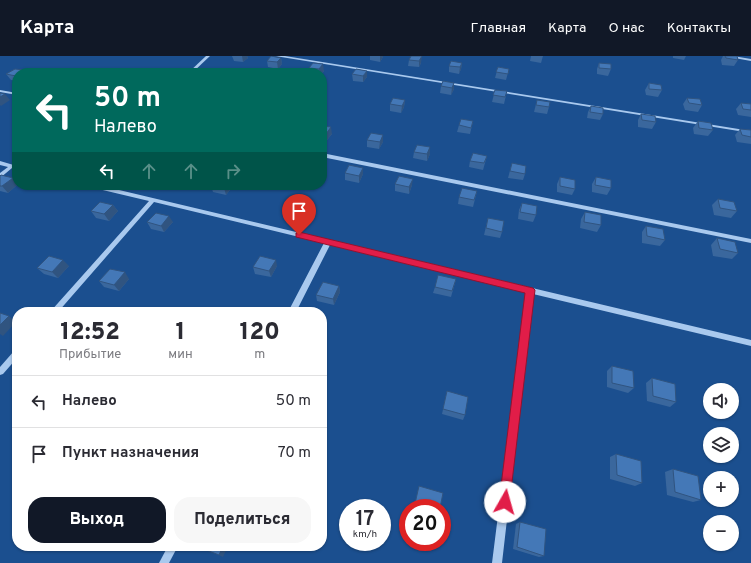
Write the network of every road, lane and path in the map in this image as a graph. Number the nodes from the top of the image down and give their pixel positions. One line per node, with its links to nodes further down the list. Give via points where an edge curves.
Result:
1 (208, 56): 5 (lane)
2 (277, 56): 8 (lane)
3 (725, 56): 4 (lane)
4 (751, 60)
5 (195, 68)
6 (0, 91): 7 (lane)
7 (12, 93)
8 (751, 132)
9 (327, 156): 16 (lane)
10 (0, 164): 11 (lane)
11 (12, 167)
12 (12, 168): 13 (lane)
13 (0, 176)
14 (111, 190): 15 (lane)
15 (153, 200): 17 (lane); 19 (lane)
16 (751, 241)
17 (328, 242): 18 (lane); 20 (lane)
18 (530, 290): 21 (lane); 26 (lane)
19 (58, 307)
20 (295, 307)
21 (751, 343)
22 (12, 359): 23 (lane)
23 (0, 372)
24 (170, 551): 25 (lane)
25 (164, 563)
26 (497, 563)

